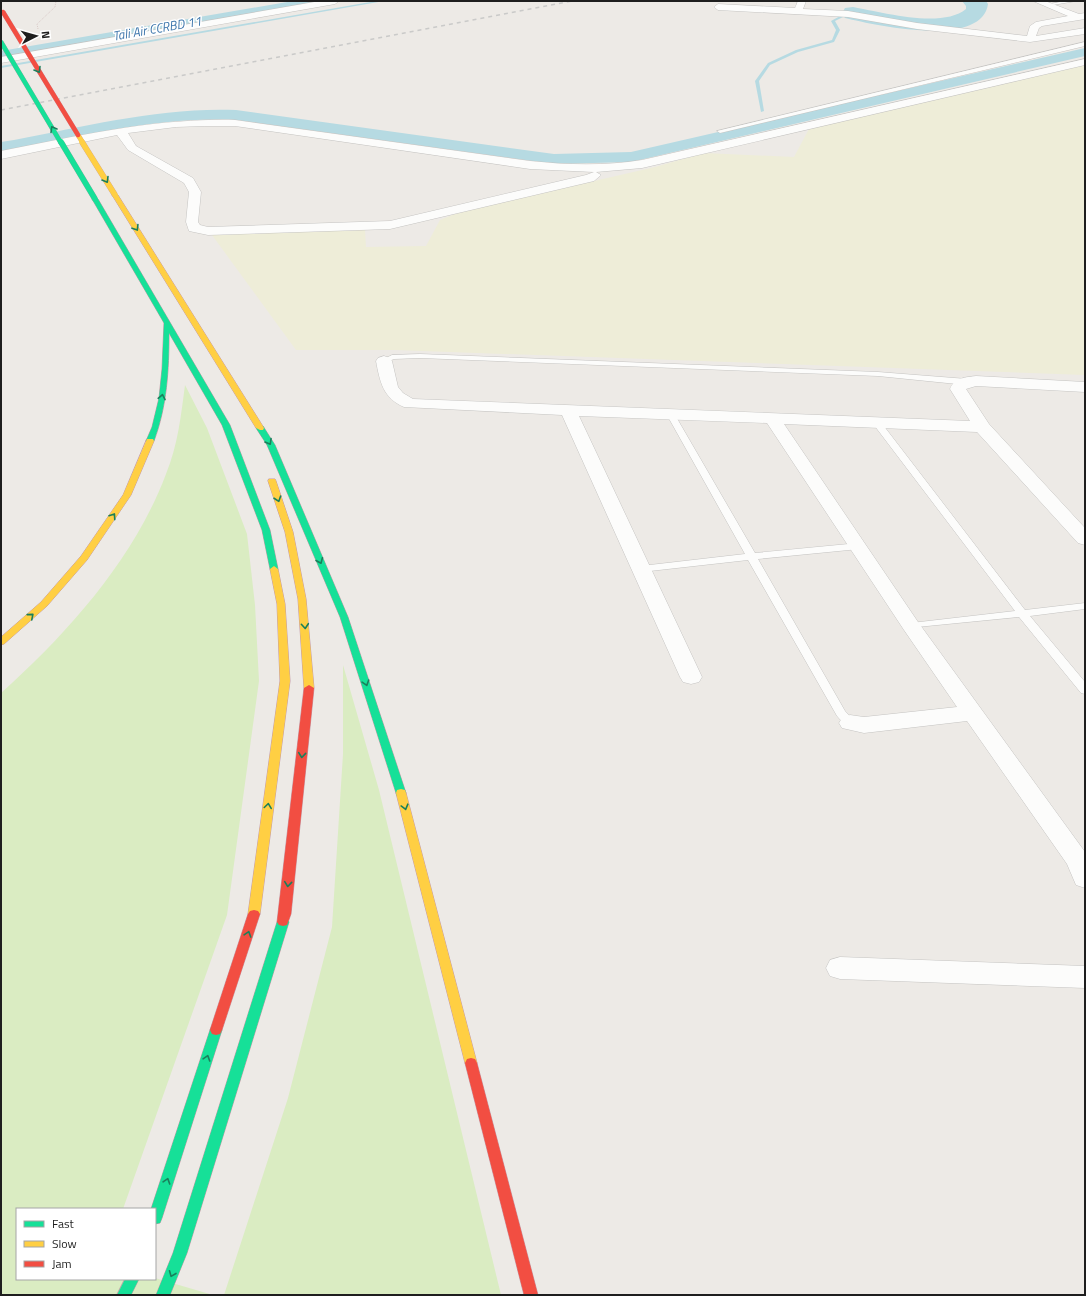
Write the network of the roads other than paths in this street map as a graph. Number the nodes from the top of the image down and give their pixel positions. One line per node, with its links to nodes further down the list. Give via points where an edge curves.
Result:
1 (336, 1): 14 (street)
2 (802, 1): 8 (street)
3 (1037, 1): 5 (street)
4 (1074, 1): 5 (lane)
5 (1047, 5): 9 (street)
6 (718, 8): 8 (street)
7 (2, 9): 21 (highway, one-way to 21, bridge)
8 (798, 11): 11 (street, via 849,11 897,23)
9 (1081, 16): 11 (street, via 1039,24)
10 (1085, 31): 11 (street)
11 (1030, 39)
12 (1, 42): 20 (highway, one-way to 12, bridge)
13 (1085, 44): 16 (lane)
14 (1, 60)
15 (1085, 62): 19 (street, via 642,164)
16 (720, 131)
17 (121, 132): 18 (street); 19 (street, via 181,123 228,123 530,165); 19 (street, via 132,148 189,181 194,192 194,228 208,231 390,225 590,178)
18 (1, 155)
19 (606, 169)
20 (166, 324): 39 (highway, one-way to 20, via 44,604 84,558 127,495 157,425 166,377); 47 (highway, one-way to 20, via 253,918 285,681 280,604 266,530 226,425)
21 (197, 325): 30 (highway, via 251,420); 51 (highway, one-way to 51, via 271,445 344,617 399,786)
22 (384, 361): 23 (lane, via 392,357 420,356 878,374); 25 (street, via 391,392 410,404)
23 (967, 382): 24 (street); 29 (street, via 959,386 959,394)
24 (1085, 387)
25 (568, 411): 26 (street); 35 (street)
26 (671, 415): 27 (street); 34 (lane)
27 (772, 419): 28 (street); 33 (street)
28 (877, 423): 29 (street); 37 (lane)
29 (982, 427): 32 (street)
30 (259, 442)
31 (269, 472): 50 (highway, one-way to 50, via 289,532 302,599 310,682 285,914 180,1253)
32 (1085, 539)
33 (859, 546): 34 (lane); 38 (street)
34 (753, 556): 35 (lane); 43 (lane)
35 (641, 569): 40 (street)
36 (1085, 606): 37 (lane)
37 (1022, 612): 38 (lane); 41 (lane)
38 (911, 626): 42 (street)
39 (1, 642)
40 (691, 677)
41 (1085, 690)
42 (972, 713): 43 (street, via 864,725); 44 (street)
43 (850, 723)
44 (1083, 866)
45 (840, 968): 46 (street)
46 (1085, 977)
47 (156, 1215)
48 (132, 1280): 49 (highway)
49 (124, 1295)
50 (163, 1295)
51 (531, 1295)

